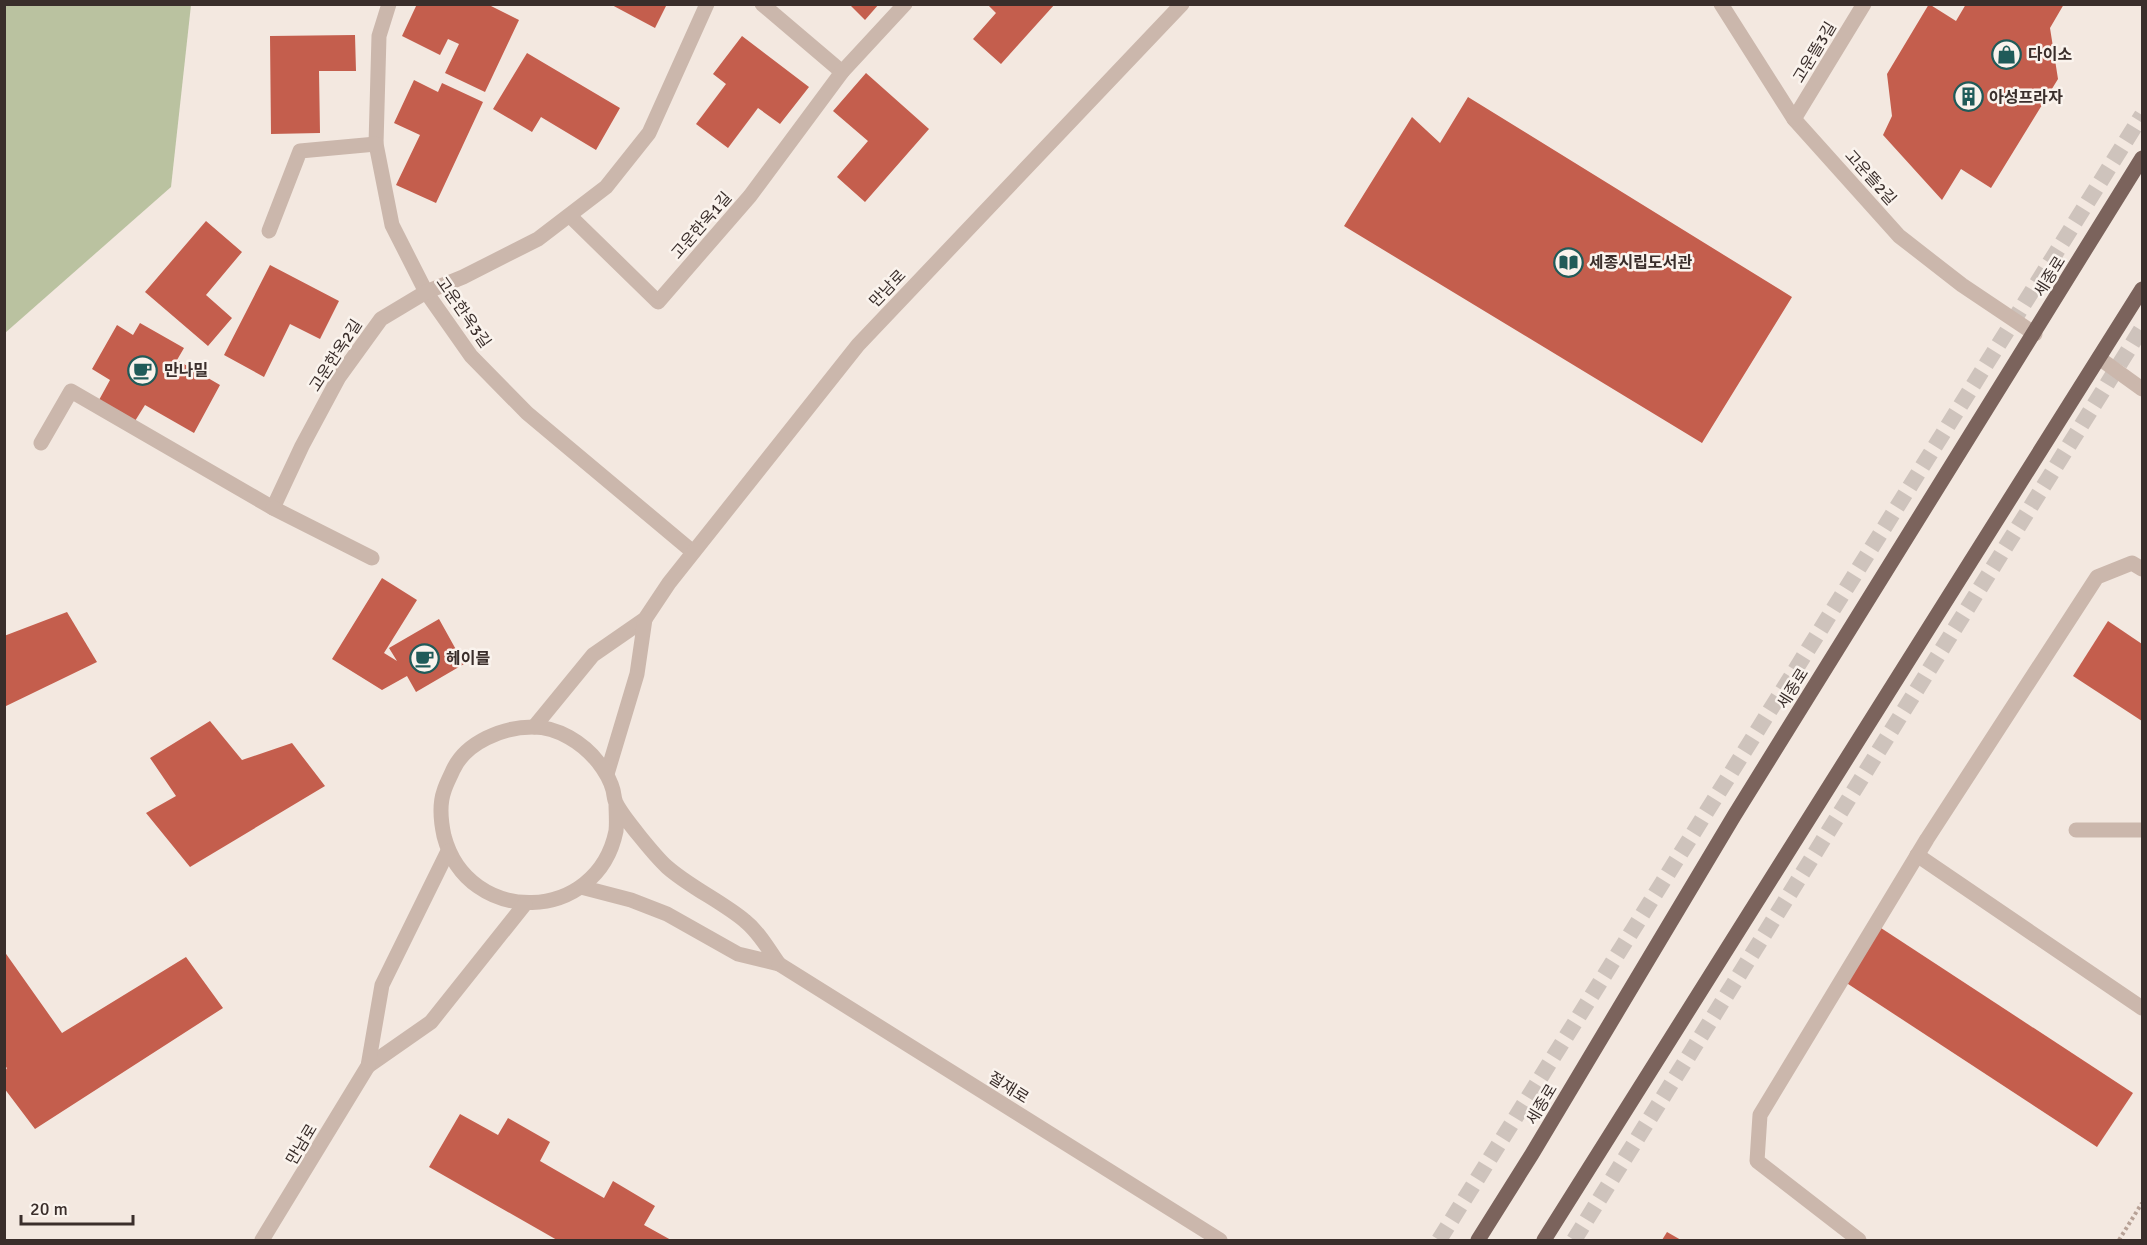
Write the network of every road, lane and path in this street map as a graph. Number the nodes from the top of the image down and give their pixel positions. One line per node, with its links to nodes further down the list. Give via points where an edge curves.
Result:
1 (389, 4): 10 (street, 고운한옥3길, via 380,36)
2 (707, 4): 12 (street, 고운한옥2길, via 649,134 606,187)
3 (762, 4): 8 (street)
4 (905, 4): 8 (street, 고운한옥1길)
5 (1182, 4): 21 (street, 만남로, via 858,345)
6 (1721, 4): 9 (street, 고운뜰2길)
7 (1864, 4): 9 (street, 고운뜰3길)
8 (843, 72): 12 (street, 고운한옥1길, via 750,196 658,302)
9 (1794, 118): 16 (street, 고운뜰2길, via 1899,236)
10 (376, 144): 13 (street, via 300,151); 15 (street, 고운한옥3길, via 392,225)
11 (2142, 158): 16 (main road, 세종로)
12 (570, 216): 15 (street, 고운한옥2길, via 538,239)
13 (269, 231)
14 (2142, 289): 17 (main road)
15 (426, 292): 20 (street, 고운한옥2길, via 381,319 339,377); 21 (street, 고운한옥3길, via 471,356 527,413)
16 (2035, 334): 40 (main road, 세종로, via 1734,816)
17 (2099, 358): 18 (street); 41 (main road)
18 (2142, 389)
19 (41, 442): 20 (street, via 71,391)
20 (273, 508): 22 (street)
21 (693, 552): 24 (street, 만남로)
22 (372, 558)
23 (2142, 569): 31 (street, via 2132,563 2097,577)
24 (645, 619): 25 (street, via 593,655); 26 (street, via 637,674)
25 (534, 727): 26 (street, via 563,734 588,750); 30 (street, via 504,730 477,743 456,765 443,792 441,812)
26 (607, 774): 27 (street)
27 (616, 803): 32 (street, via 616,829 608,854); 34 (street, via 667,867 747,922)
28 (2142, 830): 29 (street)
29 (2076, 831)
30 (448, 851): 33 (street, via 461,872 479,888); 36 (street, via 382,985)
31 (1917, 855): 35 (street); 42 (street, via 1760,1115 1757,1161)
32 (581, 887): 33 (street, via 556,900); 34 (street, via 631,900 667,914 738,954)
33 (525, 903): 36 (street, via 431,1022)
34 (779, 964): 39 (street, 절재로)
35 (2142, 1008)
36 (368, 1066): 38 (street, 만남로)
37 (2142, 1203): 43 (path)
38 (262, 1240)
39 (1220, 1240)
40 (1478, 1240)
41 (1544, 1240)
42 (1859, 1240)
43 (2118, 1240)

